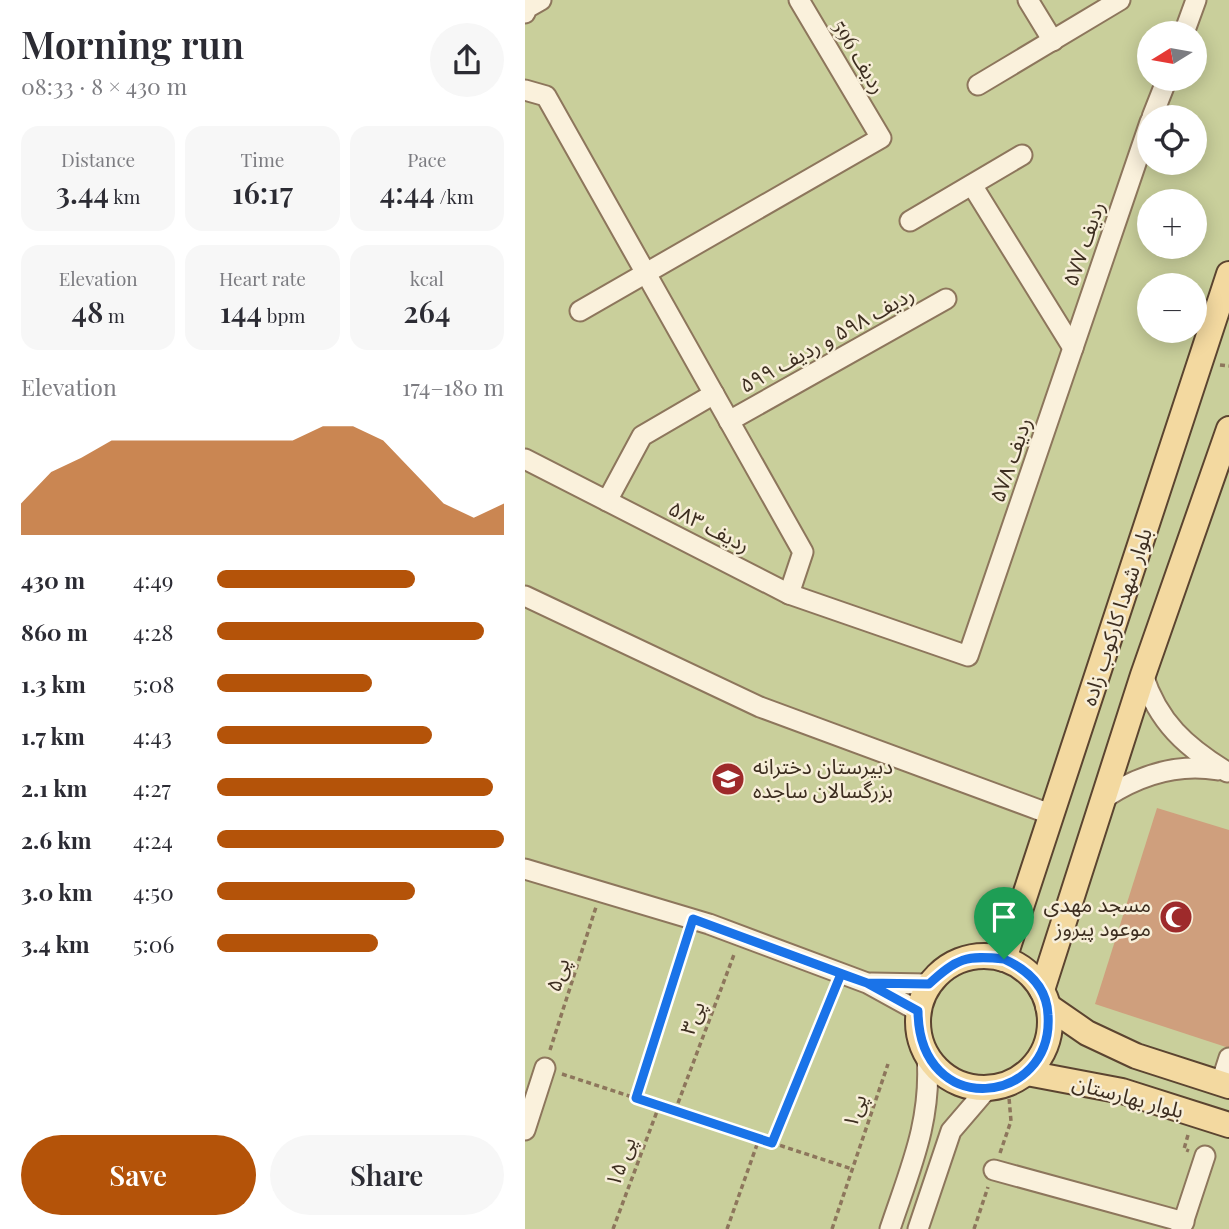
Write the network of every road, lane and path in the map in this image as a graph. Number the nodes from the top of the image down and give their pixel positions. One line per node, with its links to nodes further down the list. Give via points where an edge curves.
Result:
1 (799, 0): 13 (street, ردیف 596, via 881,138)
2 (1028, 0): 6 (street)
3 (1120, 0): 6 (street)
4 (1196, 0): 5 (street)
5 (1188, 21)
6 (1053, 41): 7 (street)
7 (978, 86)
8 (525, 90): 13 (street, via 546,96)
9 (1022, 155): 11 (street)
10 (1137, 160): 17 (street, ردیف ۵۷۷)
11 (972, 185): 12 (street); 17 (street)
12 (910, 221)
13 (646, 273): 16 (street); 19 (street)
14 (1229, 274): 30 (main road, بلوار شهدا کارکوب زاده)
15 (946, 299): 20 (street, ردیف ۵۹۸ و ردیف ۵۹۹)
16 (580, 312)
17 (1073, 348): 18 (street, ردیف ۵۷۷)
18 (1062, 380): 26 (street, ردیف ۵۷۸)
19 (714, 394): 20 (street); 23 (street, via 642,436)
20 (729, 421): 24 (street, via 803,552)
21 (1229, 429): 27 (main road, بلوار شهدا کارکوب زاده)
22 (525, 459): 23 (street, ردیف ۵۸۳)
23 (607, 501): 24 (street, ردیف ۵۸۳)
24 (789, 594): 26 (street, ردیف ۵۸۳)
25 (525, 596): 30 (street, via 760,707)
26 (968, 656)
27 (1143, 675): 28 (street, via 1155,707 1174,734 1199,756); 29 (main road, بلوار شهدا کارکوب زاده)
28 (1228, 772): 29 (street, via 1173,770 1138,779)
29 (1106, 797): 39 (main road, بلوار شهدا کارکوب زاده)
30 (1050, 814): 35 (main road, بلوار شهدا کارکوب زاده)
31 (525, 869): 32 (street)
32 (601, 892): 33 (street); 44 (path, پی۵)
33 (693, 919): 34 (street); 48 (path)
34 (741, 937): 36 (street); 50 (path, پی۳)
35 (1004, 959): 38 (main road, via 976,956 950,965); 39 (main road, via 1019,966)
36 (841, 974): 37 (street); 55 (path)
37 (867, 983): 38 (street); 40 (street)
38 (929, 984): 40 (main road)
39 (1045, 998): 45 (main road, via 1049,1030 1042,1054); 46 (main road, بلوار بهارستان, via 1087,1033 1136,1056)
40 (918, 1011): 41 (main road, via 919,1034)
41 (927, 1056): 47 (main road, via 953,1081); 63 (street, via 925,1124)
42 (1229, 1058): 46 (street)
43 (888, 1064): 57 (path, پی۱)
44 (545, 1068): 48 (path); 53 (street)
45 (1027, 1073): 47 (main road, via 1008,1084); 51 (main road, بلوار بهارستان, via 1122,1091)
46 (1225, 1085)
47 (987, 1088): 64 (street, via 951,1131)
48 (636, 1098): 49 (path)
49 (659, 1106): 50 (path); 60 (path, پی ۱۵)
50 (675, 1111): 54 (path)
51 (1194, 1114): 52 (main road, بلوار بهارستان); 56 (path, via 1184,1149)
52 (1229, 1125)
53 (525, 1129)
54 (759, 1138): 55 (path); 61 (path)
55 (772, 1143): 57 (path)
56 (1205, 1156): 59 (street)
57 (852, 1169): 62 (path, پی۱)
58 (994, 1170): 59 (street)
59 (1183, 1225)
60 (613, 1229)
61 (727, 1229)
62 (832, 1229)
63 (890, 1229)
64 (918, 1229)

